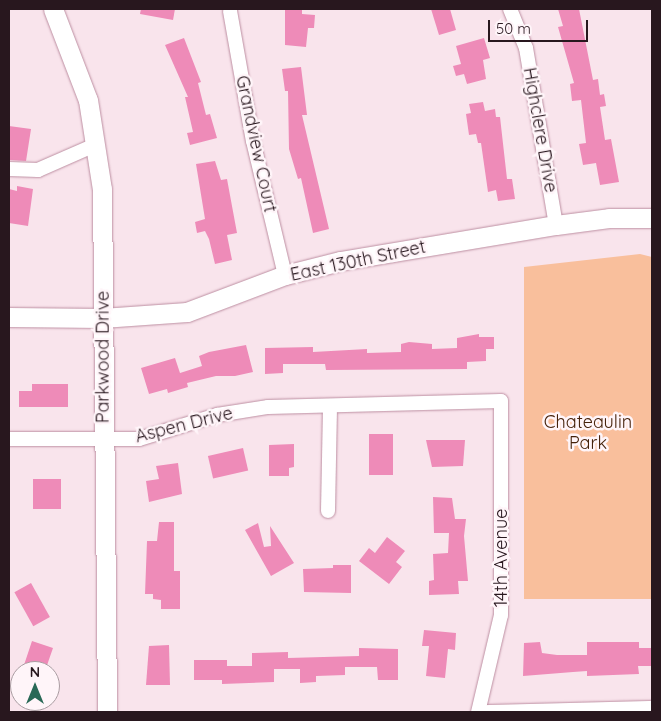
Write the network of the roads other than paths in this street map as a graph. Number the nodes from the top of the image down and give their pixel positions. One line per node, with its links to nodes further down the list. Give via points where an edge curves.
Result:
1 (53, 9): 4 (street, Parkwood Drive, via 88,100)
2 (510, 9): 7 (street, Highclere Drive, via 526,48)
3 (230, 11): 8 (street, Grandview Court, via 253,142)
4 (95, 146): 5 (street, via 38,170); 10 (street, Parkwood Drive, via 102,189)
5 (9, 169)
6 (652, 218): 7 (street, East 130th Street, via 609,218)
7 (556, 224): 8 (street, East 130th Street, via 340,261)
8 (285, 276): 10 (street, East 130th Street, via 192,311)
9 (9, 317): 10 (street, East 130th Street)
10 (102, 318): 14 (street, Parkwood Drive)
11 (501, 401): 12 (street, Aspen Drive); 18 (street, 14th Avenue, via 502,615)
12 (330, 407): 14 (street, Aspen Drive, via 260,408 217,415 139,439); 15 (street)
13 (9, 439): 14 (street, Aspen Drive)
14 (103, 440): 17 (street, Parkwood Drive)
15 (328, 511)
16 (652, 708): 19 (street)
17 (107, 712)
18 (478, 712)
19 (487, 712)

